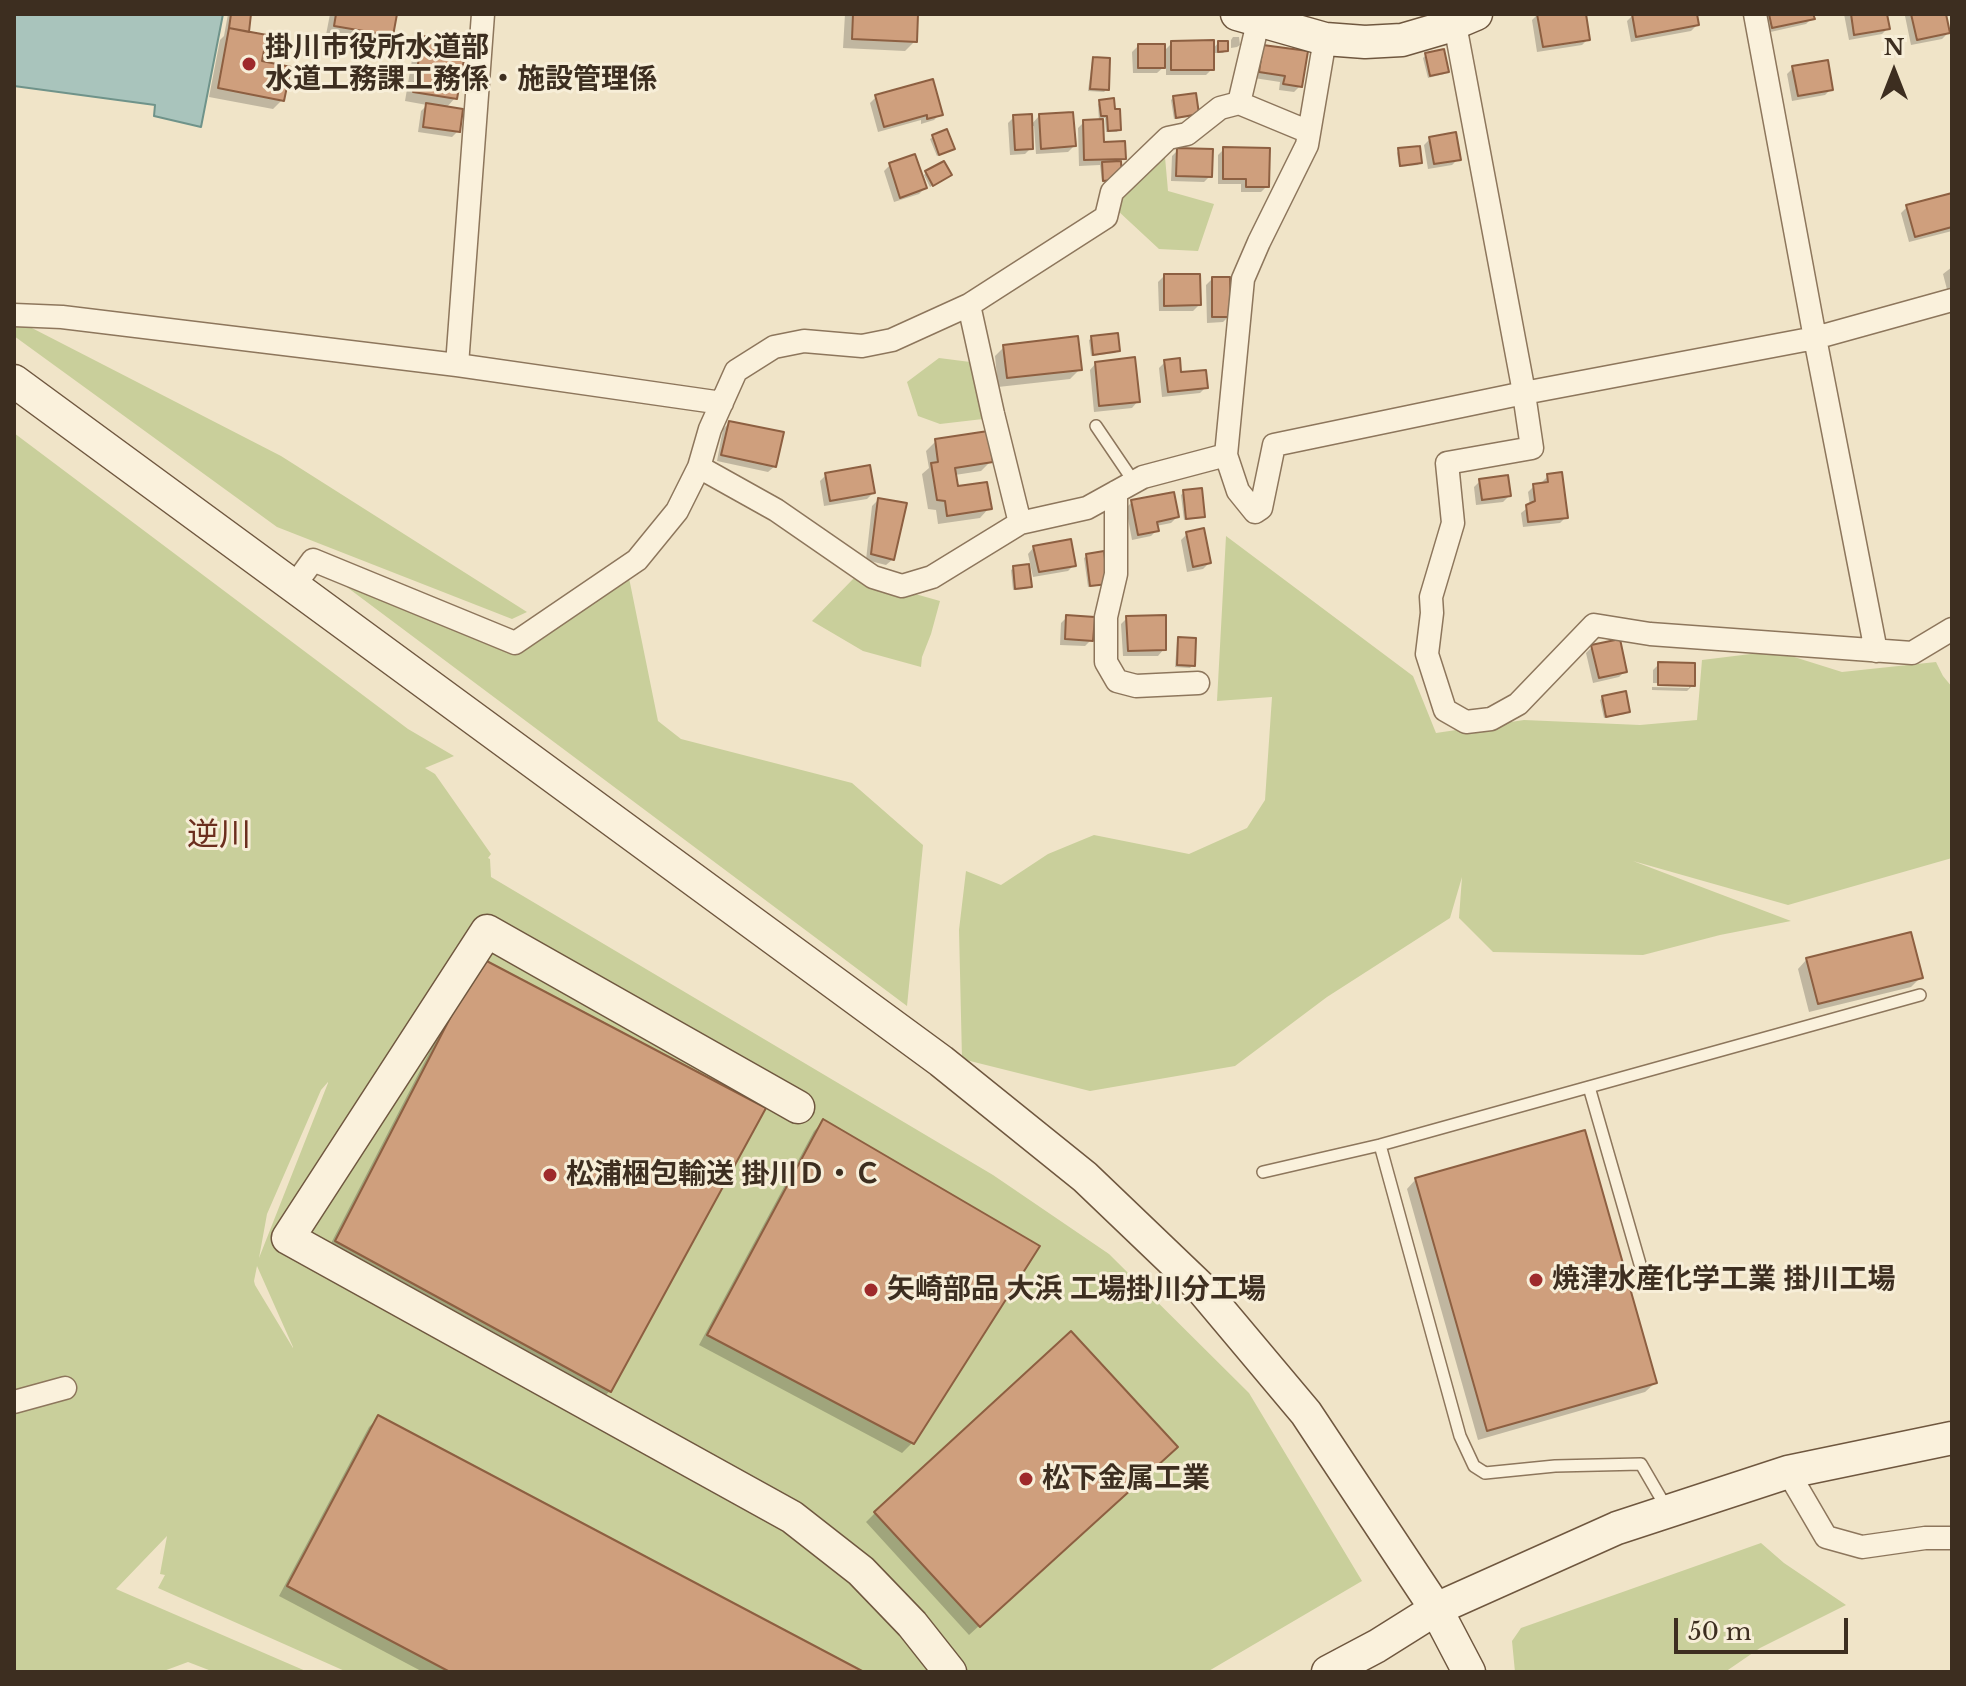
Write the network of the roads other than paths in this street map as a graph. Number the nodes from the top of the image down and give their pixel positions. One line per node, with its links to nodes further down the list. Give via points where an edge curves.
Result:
1 (483, 14): 12 (street)
2 (1755, 14): 11 (street)
3 (1252, 16): 5 (street); 6 (street)
4 (1461, 17): 5 (street, via 1402,40); 14 (street)
5 (1325, 39): 7 (street)
6 (1239, 103): 7 (street); 9 (street, via 1220,108 1187,134 1168,138 1112,192 1106,217)
7 (1309, 132): 17 (street, via 1243,279)
8 (1952, 300): 11 (street)
9 (969, 305): 15 (street, via 892,340 862,346 804,341 774,347 736,371); 20 (street)
10 (14, 315): 12 (street)
11 (1815, 338): 14 (street); 23 (street)
12 (457, 365): 15 (street)
13 (14, 381): 21 (street)
14 (1524, 393): 17 (street, via 1274,445 1261,508 1255,512 1238,491); 23 (street, via 1532,448 1447,463 1453,523 1431,597 1427,654 1445,710 1466,722 1491,719 1518,704 1594,625)
15 (722, 403): 18 (street)
16 (1096, 426): 19 (lane)
17 (1226, 455): 19 (street, via 1143,477)
18 (699, 467): 20 (street, via 776,510 873,577 902,586 932,577); 21 (street, via 677,511 637,560 515,643 313,560)
19 (1125, 487): 20 (street, via 1087,508); 24 (street, via 1106,617 1106,662 1117,681 1136,686)
20 (1020, 523)
21 (294, 586): 37 (street, via 941,1061 1085,1177 1201,1288 1306,1413)
22 (1952, 629): 23 (street, via 1912,653)
23 (1876, 651)
24 (1198, 683)
25 (1920, 995): 26 (lane)
26 (1589, 1087): 28 (lane); 30 (lane)
27 (798, 1107): 38 (street, via 487,931 288,1238 792,1517 861,1571)
28 (1380, 1145): 29 (lane); 35 (lane, via 1460,1436 1474,1466 1485,1473 1641,1464)
29 (1263, 1172)
30 (1644, 1278)
31 (65, 1388): 32 (street)
32 (14, 1402)
33 (1952, 1438): 34 (street)
34 (1788, 1472): 35 (street); 36 (street, via 1826,1537 1862,1547)
35 (1668, 1511): 37 (street, via 1617,1528)
36 (1952, 1538)
37 (1436, 1609): 39 (street); 40 (street)
38 (950, 1672)
39 (1328, 1672)
40 (1469, 1672)

